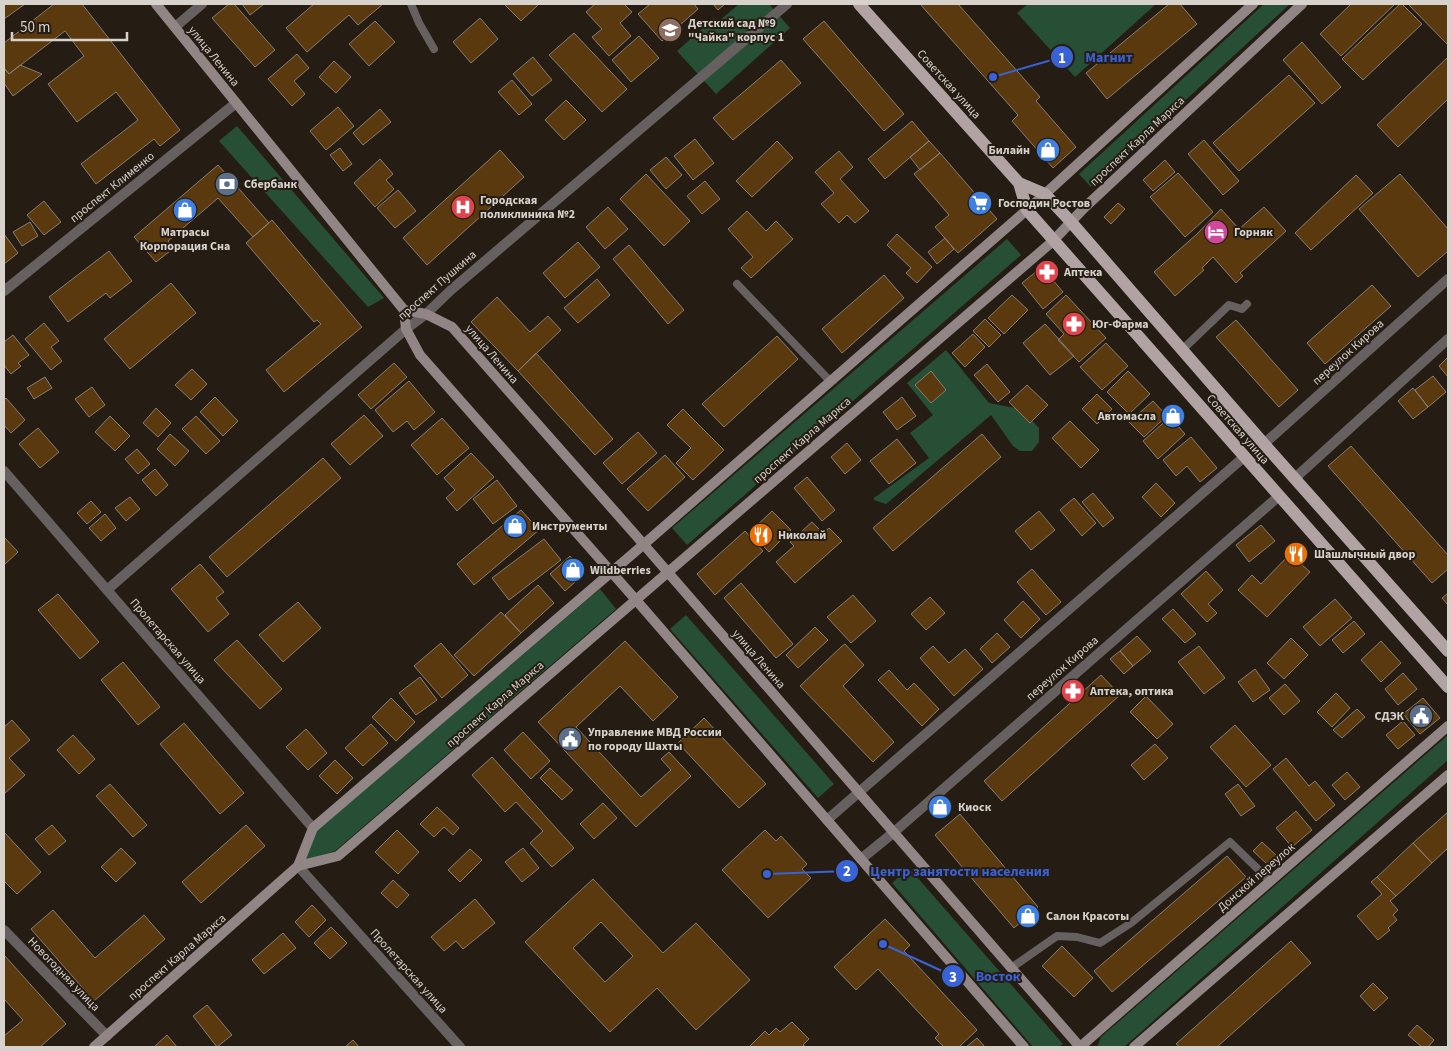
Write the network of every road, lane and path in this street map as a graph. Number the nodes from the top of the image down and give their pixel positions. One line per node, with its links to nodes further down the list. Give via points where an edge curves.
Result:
1 (156, 4): 8 (main road, улица Ленина)
2 (202, 4): 8 (street)
3 (411, 4): 9 (lane)
4 (787, 4): 21 (street, проспект Пушкина)
5 (859, 4): 11 (main road, Советская улица)
6 (1253, 4): 12 (main road, проспект Карла Маркса)
7 (1302, 4): 14 (main road, проспект Карла Маркса)
8 (175, 27): 10 (main road, улица Ленина)
9 (434, 49)
10 (236, 103): 18 (street, проспект Клименко); 20 (main road, улица Ленина)
11 (1019, 183): 12 (main road, Советская улица); 13 (main road, Советская улица)
12 (1045, 194): 13 (main road, проспект Карла Маркса); 14 (main road, Советская улица)
13 (1026, 210): 15 (main road, Советская улица); 25 (main road, проспект Карла Маркса)
14 (1071, 222): 15 (main road, проспект Карла Маркса); 24 (main road, Советская улица)
15 (1052, 241): 27 (main road, Советская улица); 33 (main road, проспект Карла Маркса)
16 (1448, 279): 26 (street, переулок Кирова)
17 (738, 284): 25 (lane)
18 (4, 291)
19 (1247, 304): 24 (lane, via 1242,309 1228,305)
20 (404, 310): 21 (main road, улица Ленина); 22 (main road)
21 (426, 314): 22 (street, проспект Пушкина); 31 (main road, улица Ленина, via 452,327)
22 (406, 329): 32 (main road, via 420,355); 34 (street, проспект Пушкина)
23 (1448, 338): 29 (street)
24 (1182, 350): 26 (main road, Советская улица)
25 (830, 381): 31 (main road, проспект Карла Маркса)
26 (1264, 444): 29 (main road, Советская улица)
27 (1244, 457): 30 (main road, Советская улица); 40 (street)
28 (4, 471): 34 (street, Пролетарская улица)
29 (1295, 478): 36 (main road, Советская улица)
30 (1279, 496): 37 (main road, Советская улица); 43 (street, переулок Кирова)
31 (643, 545): 32 (main road, проспект Карла Маркса); 33 (main road, улица Ленина)
32 (611, 572): 35 (main road); 42 (main road, проспект Карла Маркса)
33 (667, 573): 35 (main road, проспект Карла Маркса); 40 (main road, улица Ленина)
34 (108, 590): 42 (street, Пролетарская улица)
35 (636, 600): 41 (main road); 45 (main road, проспект Карла Маркса, via 338,856)
36 (1448, 651)
37 (1448, 687)
38 (1448, 726): 46 (main road, Донской переулок)
39 (1448, 775): 54 (main road)
40 (858, 792): 41 (street); 43 (main road, улица Ленина)
41 (827, 820): 44 (main road)
42 (313, 828): 45 (main road, проспект Карла Маркса)
43 (893, 832): 44 (street, переулок Кирова); 48 (main road, улица Ленина)
44 (861, 859): 52 (main road)
45 (298, 866): 49 (main road, проспект Карла Маркса); 51 (street, Пролетарская улица)
46 (1270, 881): 48 (lane, via 1230,842 1132,923 1100,943 1057,936); 53 (main road, Донской переулок)
47 (4, 930): 49 (street, Новогодняя улица)
48 (1011, 968): 53 (main road, улица Ленина)
49 (107, 1036): 50 (main road, проспект Карла Маркса)
50 (94, 1047)
51 (460, 1047)
52 (1024, 1047)
53 (1080, 1047)
54 (1134, 1047)

